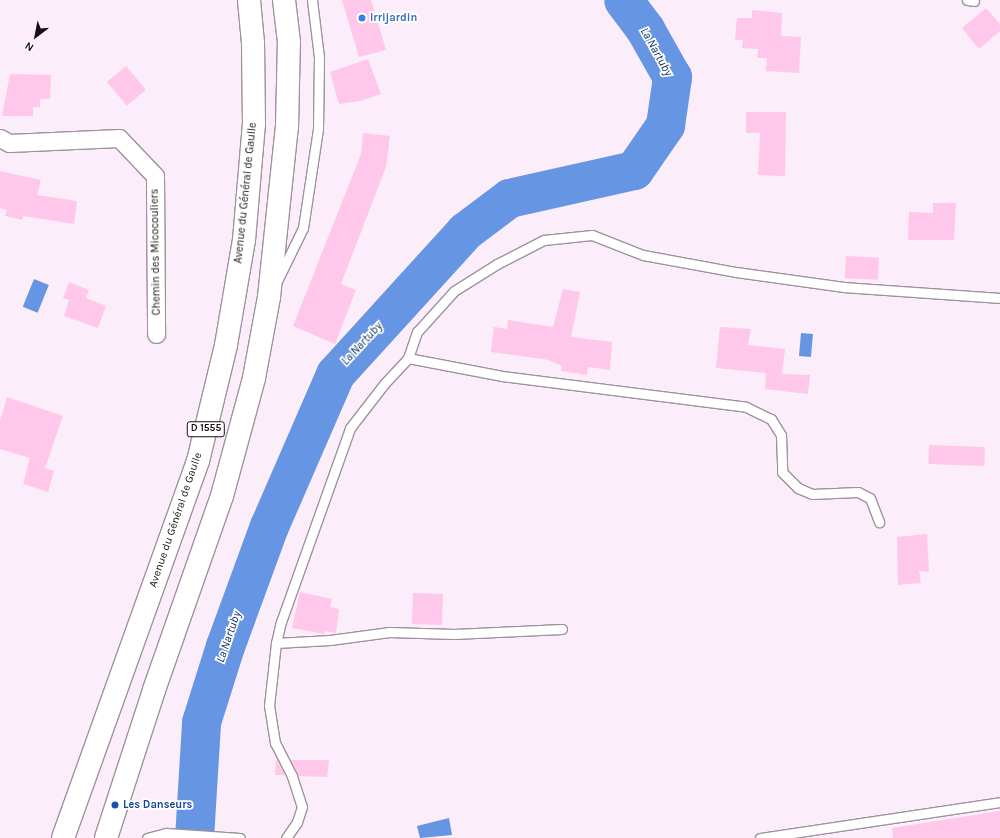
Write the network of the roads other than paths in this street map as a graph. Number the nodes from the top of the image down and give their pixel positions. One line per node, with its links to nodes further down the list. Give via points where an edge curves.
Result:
1 (249, 0): 15 (main road, Avenue du Général de Gaulle / D 1555, via 253,44 254,124 244,240 226,345 198,461)
2 (284, 0): 7 (main road, D 1555, via 289,42 287,127)
3 (312, 0): 7 (lane, via 319,57 318,130 303,228)
4 (967, 0): 5 (lane)
5 (974, 0)
6 (0, 138): 9 (street, Chemin des Micocouliers, via 9,143 120,138 155,176)
7 (269, 297): 16 (main road, D 1555, via 254,378 222,496 154,690)
8 (1000, 298): 10 (lane, via 844,287 736,272 643,255 592,235 544,240 497,264 454,291 417,332)
9 (156, 334)
10 (408, 358): 11 (lane, via 510,377 746,407 771,419 781,435 782,472 798,488 812,494 858,492 870,498); 13 (lane, via 350,428 281,622)
11 (879, 522)
12 (562, 629): 13 (lane, via 454,634 389,632 330,640)
13 (276, 643): 19 (lane, via 270,706 276,743 292,776 302,807 297,822)
14 (1000, 802): 20 (lane)
15 (63, 838)
16 (106, 838)
17 (147, 838): 18 (lane, via 166,833)
18 (240, 838)
19 (286, 838)
20 (760, 838)

